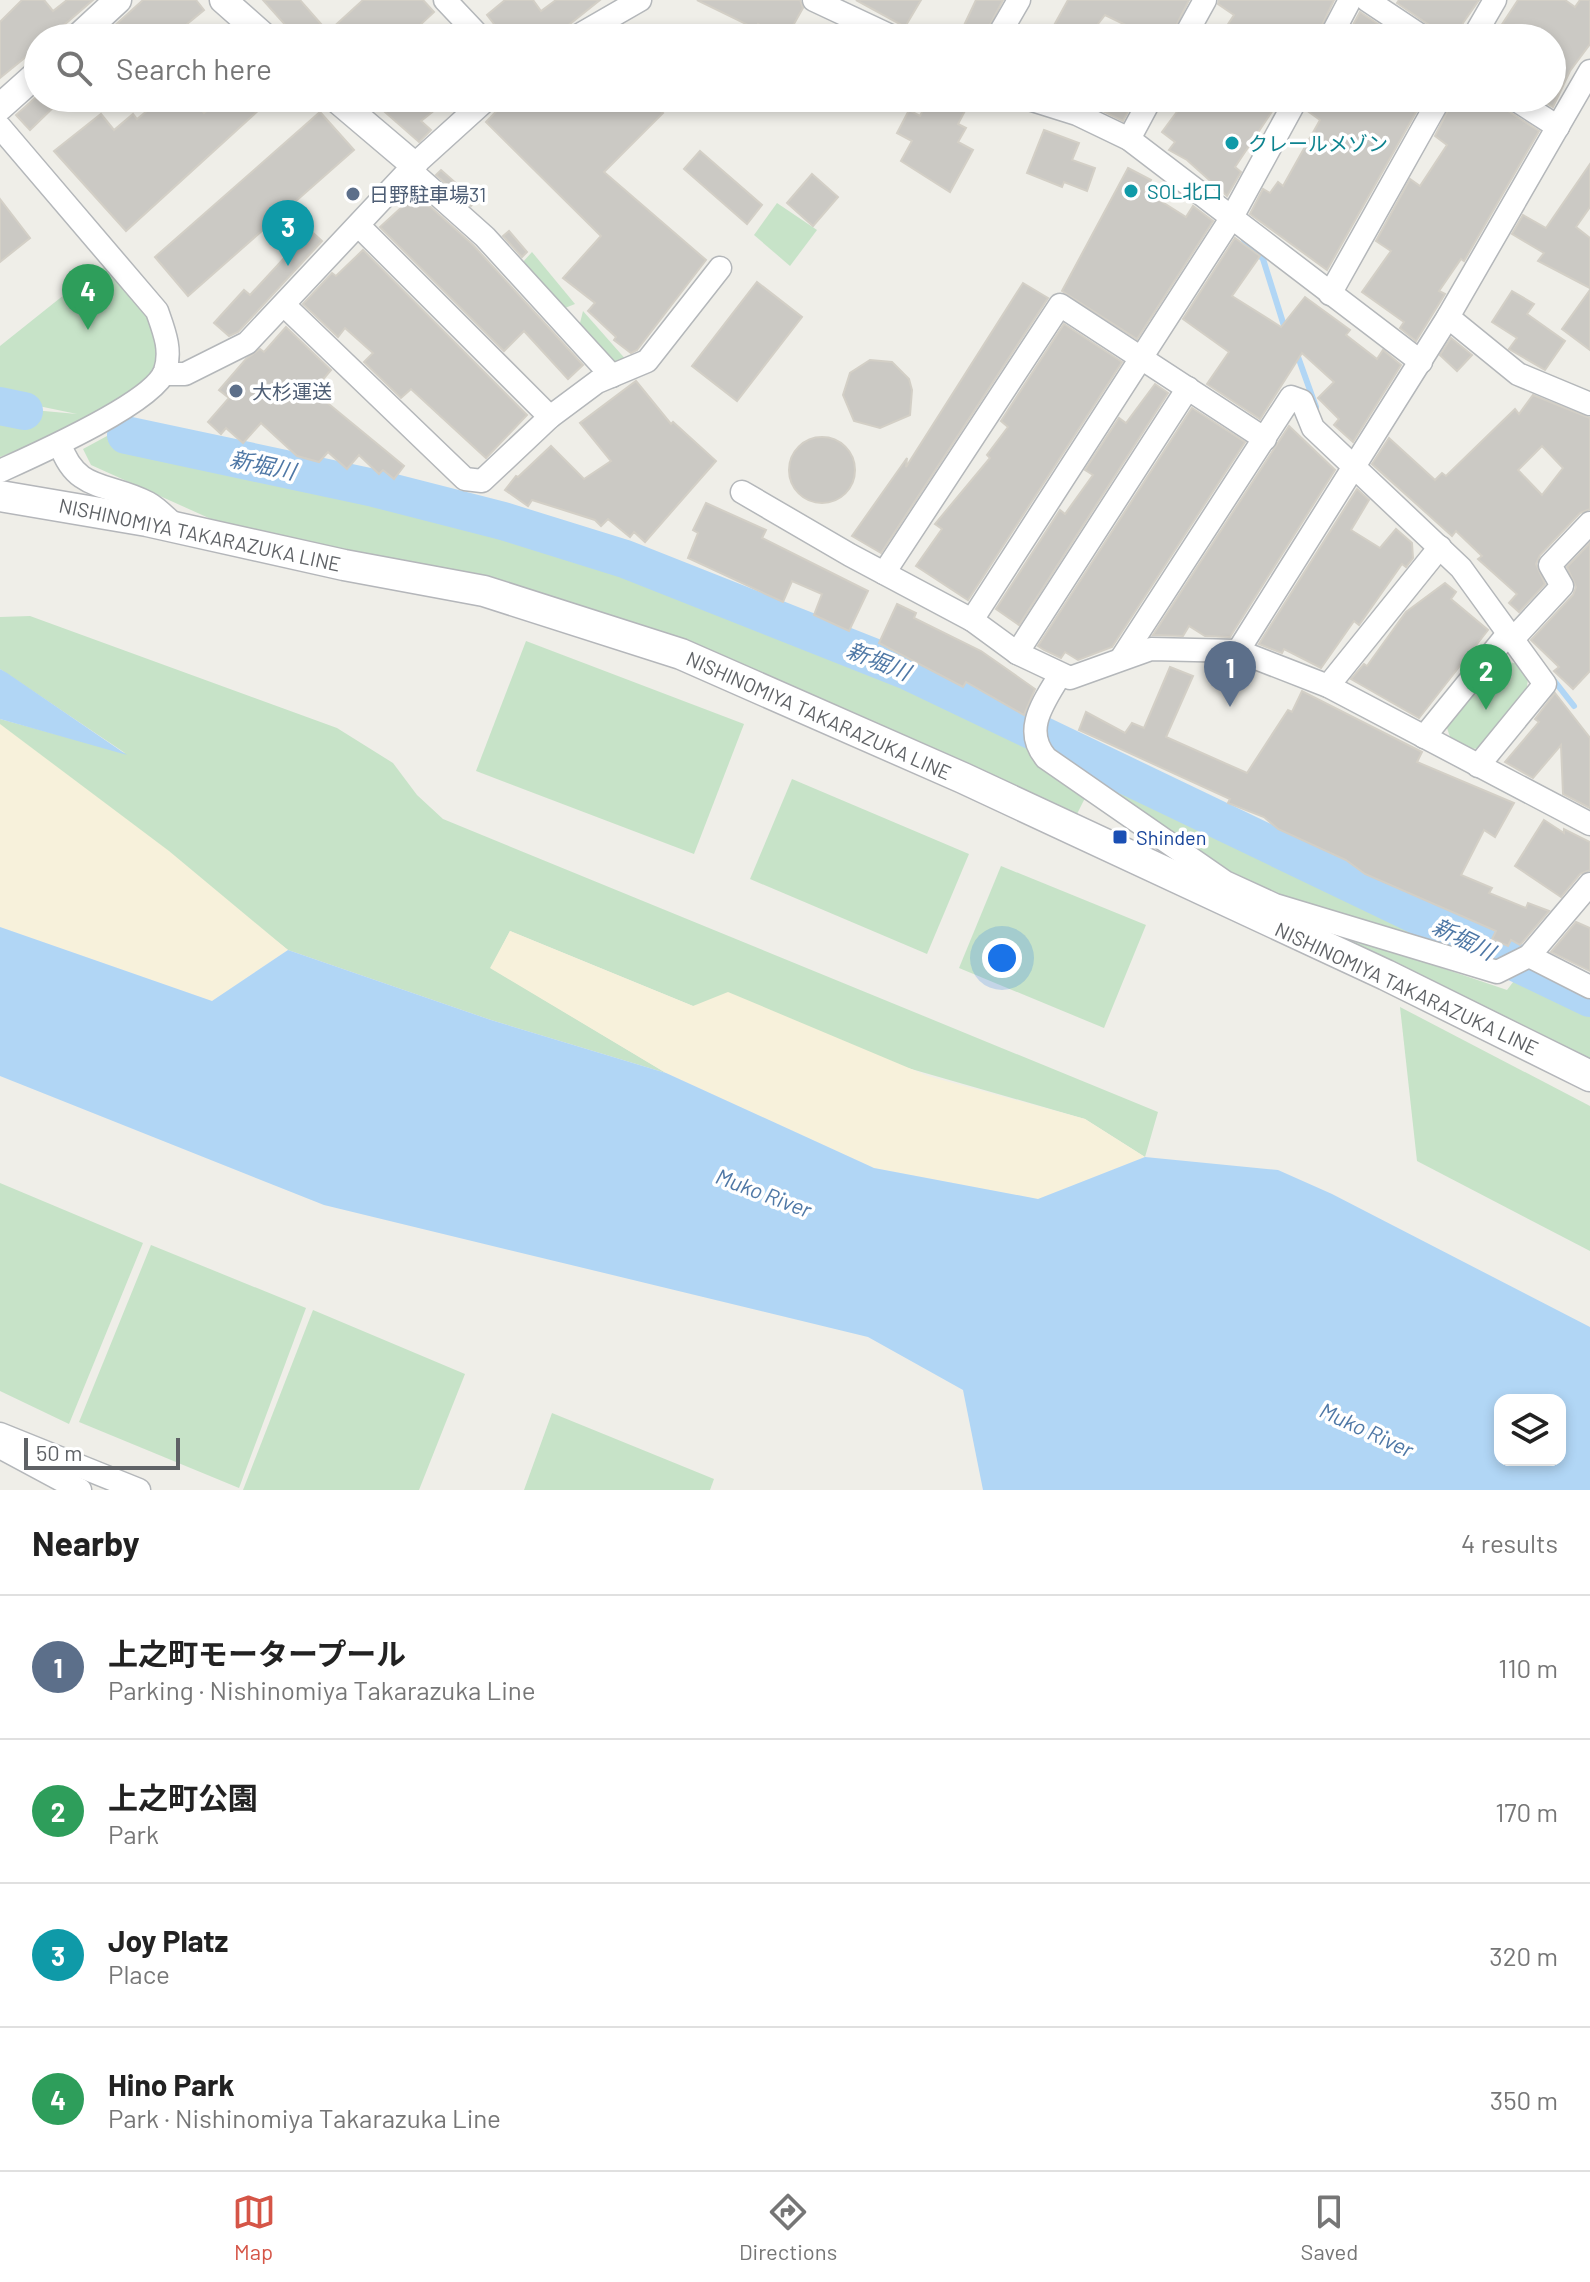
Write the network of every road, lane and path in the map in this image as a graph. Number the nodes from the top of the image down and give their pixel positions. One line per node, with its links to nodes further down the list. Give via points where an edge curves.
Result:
1 (118, 0): 11 (street)
2 (223, 0): 12 (street)
3 (445, 0): 13 (street)
4 (640, 0): 14 (street)
5 (814, 0): 15 (street)
6 (1019, 0): 16 (street)
7 (1205, 0): 17 (street)
8 (1350, 0): 18 (street)
9 (1367, 0): 19 (street)
10 (1495, 0): 20 (street)
11 (92, 24)
12 (250, 24)
13 (468, 24)
14 (598, 24)
15 (865, 24)
16 (1005, 24)
17 (1192, 24)
18 (1337, 24)
19 (1403, 24)
20 (1481, 24)
21 (1590, 71): 32 (street)
22 (24, 86): 23 (street)
23 (0, 107)
24 (350, 112): 34 (street)
25 (473, 112): 34 (street)
26 (1071, 112): 33 (street)
27 (1143, 112): 33 (street)
28 (1289, 112): 35 (street)
29 (1432, 112): 38 (street)
30 (1535, 112): 32 (street)
31 (0, 127): 43 (street, via 157,311 169,346)
32 (1558, 127): 40 (street)
33 (1129, 139): 35 (street)
34 (412, 168): 36 (street); 44 (street, via 485,237)
35 (1232, 217): 38 (street); 41 (street)
36 (359, 226): 39 (street); 47 (street)
37 (720, 268): 44 (street, via 647,361)
38 (1330, 294): 42 (street)
39 (284, 305): 43 (street, via 237,348 185,374); 47 (street, via 465,479 482,481)
40 (1452, 320): 42 (street); 46 (street, via 1518,374)
41 (1141, 358): 45 (street); 57 (street, via 1060,305); 58 (street)
42 (1421, 362): 50 (street)
43 (164, 374): 49 (street, via 144,394)
44 (612, 376): 47 (street)
45 (1188, 388): 48 (street); 61 (street)
46 (1590, 404)
47 (550, 417)
48 (1265, 439): 50 (street, via 1291,397 1302,401 1313,428); 62 (street)
49 (60, 444): 51 (street); 55 (street, via 67,466 78,476 150,504)
50 (1354, 467): 56 (street); 60 (street)
51 (0, 471)
52 (742, 492): 57 (street)
53 (0, 496): 55 (main road, NISHINOMIYA TAKARAZUKA LINE)
54 (1590, 523): 59 (street, via 1550,565 1562,586)
55 (177, 528): 69 (main road, NISHINOMIYA TAKARAZUKA LINE, via 484,591 681,654)
56 (1440, 547): 59 (street, via 1461,568); 64 (street)
57 (884, 573): 58 (street)
58 (972, 620): 61 (street)
59 (1509, 638): 65 (street); 66 (street, via 1545,684)
60 (1238, 651): 62 (street, via 1151,649); 64 (street)
61 (1017, 653): 63 (street)
62 (1121, 659): 63 (street, via 1070,678)
63 (1060, 675): 69 (street, via 1036,717 1035,732 1046,758)
64 (1328, 686): 65 (street)
65 (1424, 737): 66 (street)
66 (1478, 766): 67 (street)
67 (1590, 824)
68 (1590, 884): 70 (street)
69 (1221, 890): 70 (street, via 1497,972); 72 (main road, NISHINOMIYA TAKARAZUKA LINE)
70 (1518, 961): 71 (street)
71 (1590, 987)
72 (1590, 1076)
73 (0, 1434): 76 (street)
74 (0, 1447): 75 (street)
75 (80, 1490)
76 (139, 1490)

